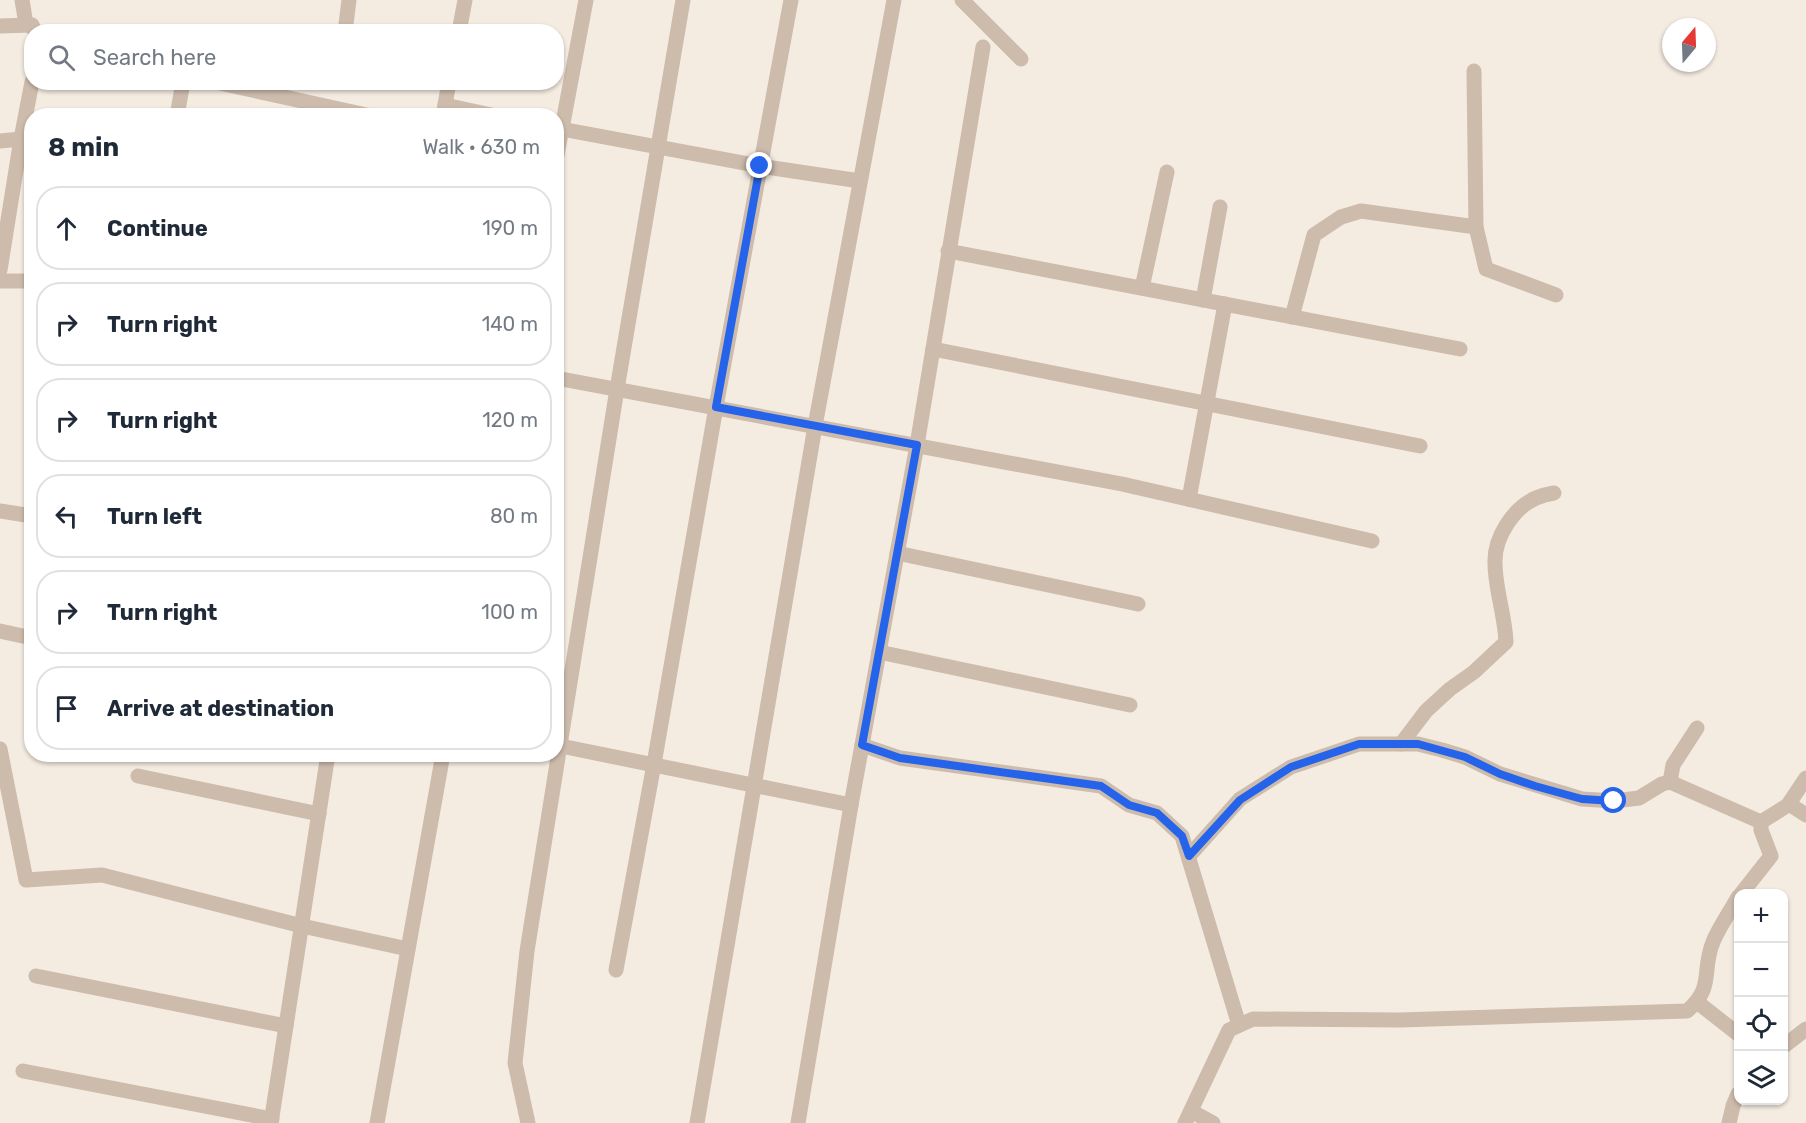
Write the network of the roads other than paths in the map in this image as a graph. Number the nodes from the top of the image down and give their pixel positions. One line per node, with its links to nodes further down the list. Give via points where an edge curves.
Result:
1 (22, 0): 9 (street)
2 (349, 0): 10 (street)
3 (465, 0): 11 (street)
4 (586, 0): 25 (street)
5 (683, 0): 30 (street)
6 (791, 0): 31 (street)
7 (894, 0): 33 (street)
8 (962, 0): 15 (street)
9 (30, 24)
10 (346, 24)
11 (460, 24)
12 (0, 26): 13 (street)
13 (24, 28)
14 (983, 47): 36 (street)
15 (1021, 59)
16 (1474, 71): 35 (street)
17 (30, 90): 21 (street)
18 (182, 90): 22 (street)
19 (252, 90): 23 (street)
20 (448, 90): 24 (street)
21 (27, 108)
22 (178, 108)
23 (334, 108)
24 (444, 108)
25 (563, 108)
26 (24, 123): 28 (street)
27 (564, 130): 30 (street)
28 (21, 139): 29 (street); 37 (street)
29 (0, 141)
30 (658, 146): 31 (street); 48 (street)
31 (760, 166): 33 (street); 50 (street)
32 (1167, 172): 40 (street)
33 (860, 181): 51 (street)
34 (1220, 207): 42 (street)
35 (1476, 227): 41 (street, via 1486,269); 44 (street, via 1361,211 1341,217 1314,235)
36 (948, 251): 40 (street); 45 (street)
37 (0, 270)
38 (0, 281): 39 (street)
39 (24, 281)
40 (1142, 288): 42 (street)
41 (1556, 295)
42 (1203, 300): 43 (street)
43 (1225, 304): 44 (street); 49 (street)
44 (1292, 317): 46 (street)
45 (933, 349): 49 (street); 52 (street)
46 (1460, 349)
47 (564, 379): 48 (street)
48 (616, 388): 50 (street); 65 (street)
49 (1206, 404): 53 (street); 55 (street)
50 (716, 407): 51 (street); 74 (street)
51 (815, 426): 52 (street); 79 (street)
52 (917, 445): 55 (street); 59 (street)
53 (1420, 446)
54 (1554, 493): 67 (street, via 1534,499 1514,514 1496,549 1506,642 1426,711)
55 (1188, 499): 58 (street)
56 (0, 511): 57 (street)
57 (24, 515)
58 (1372, 541)
59 (897, 554): 60 (street); 63 (street)
60 (1138, 604)
61 (0, 631): 62 (street)
62 (24, 636)
63 (879, 652): 64 (street); 68 (street)
64 (1130, 705)
65 (564, 708)
66 (1697, 728): 77 (street, via 1673,765)
67 (1401, 744): 77 (street, via 1442,750 1500,774 1582,799 1638,798); 85 (street, via 1359,744 1291,767 1240,800)
68 (862, 745): 81 (street); 85 (street, via 900,758 1101,786 1129,805 1157,813 1182,836)
69 (564, 746): 74 (street)
70 (0, 749): 78 (street)
71 (327, 762): 82 (street)
72 (442, 762): 89 (street)
73 (555, 762): 103 (street, via 527,951 515,1063)
74 (654, 764): 79 (street); 90 (street)
75 (138, 776): 82 (street)
76 (1806, 778): 80 (street)
77 (1670, 782): 84 (street)
78 (3, 784): 88 (street, via 27,880 102,875)
79 (754, 785): 81 (street); 104 (street)
80 (1789, 804): 83 (street); 84 (street)
81 (851, 805): 105 (street)
82 (319, 814): 88 (street)
83 (1806, 815)
84 (1761, 822): 86 (street, via 1771,856)
85 (1189, 856): 94 (street)
86 (1745, 889)
87 (1734, 905): 92 (street, via 1712,943 1705,991)
88 (302, 926): 89 (street); 93 (street)
89 (408, 949): 102 (street)
90 (616, 970)
91 (36, 976): 93 (street)
92 (1697, 1002): 94 (street, via 1687,1011 1400,1020 1253,1019); 96 (street)
93 (286, 1026): 101 (street)
94 (1239, 1026): 100 (street, via 1228,1030)
95 (1806, 1029): 97 (street)
96 (1734, 1031)
97 (1788, 1043)
98 (23, 1071): 101 (street)
99 (1734, 1104): 107 (street)
100 (1188, 1117): 106 (street)
101 (271, 1121)
102 (377, 1123)
103 (528, 1123)
104 (697, 1123)
105 (798, 1123)
106 (1213, 1123)
107 (1729, 1123)

